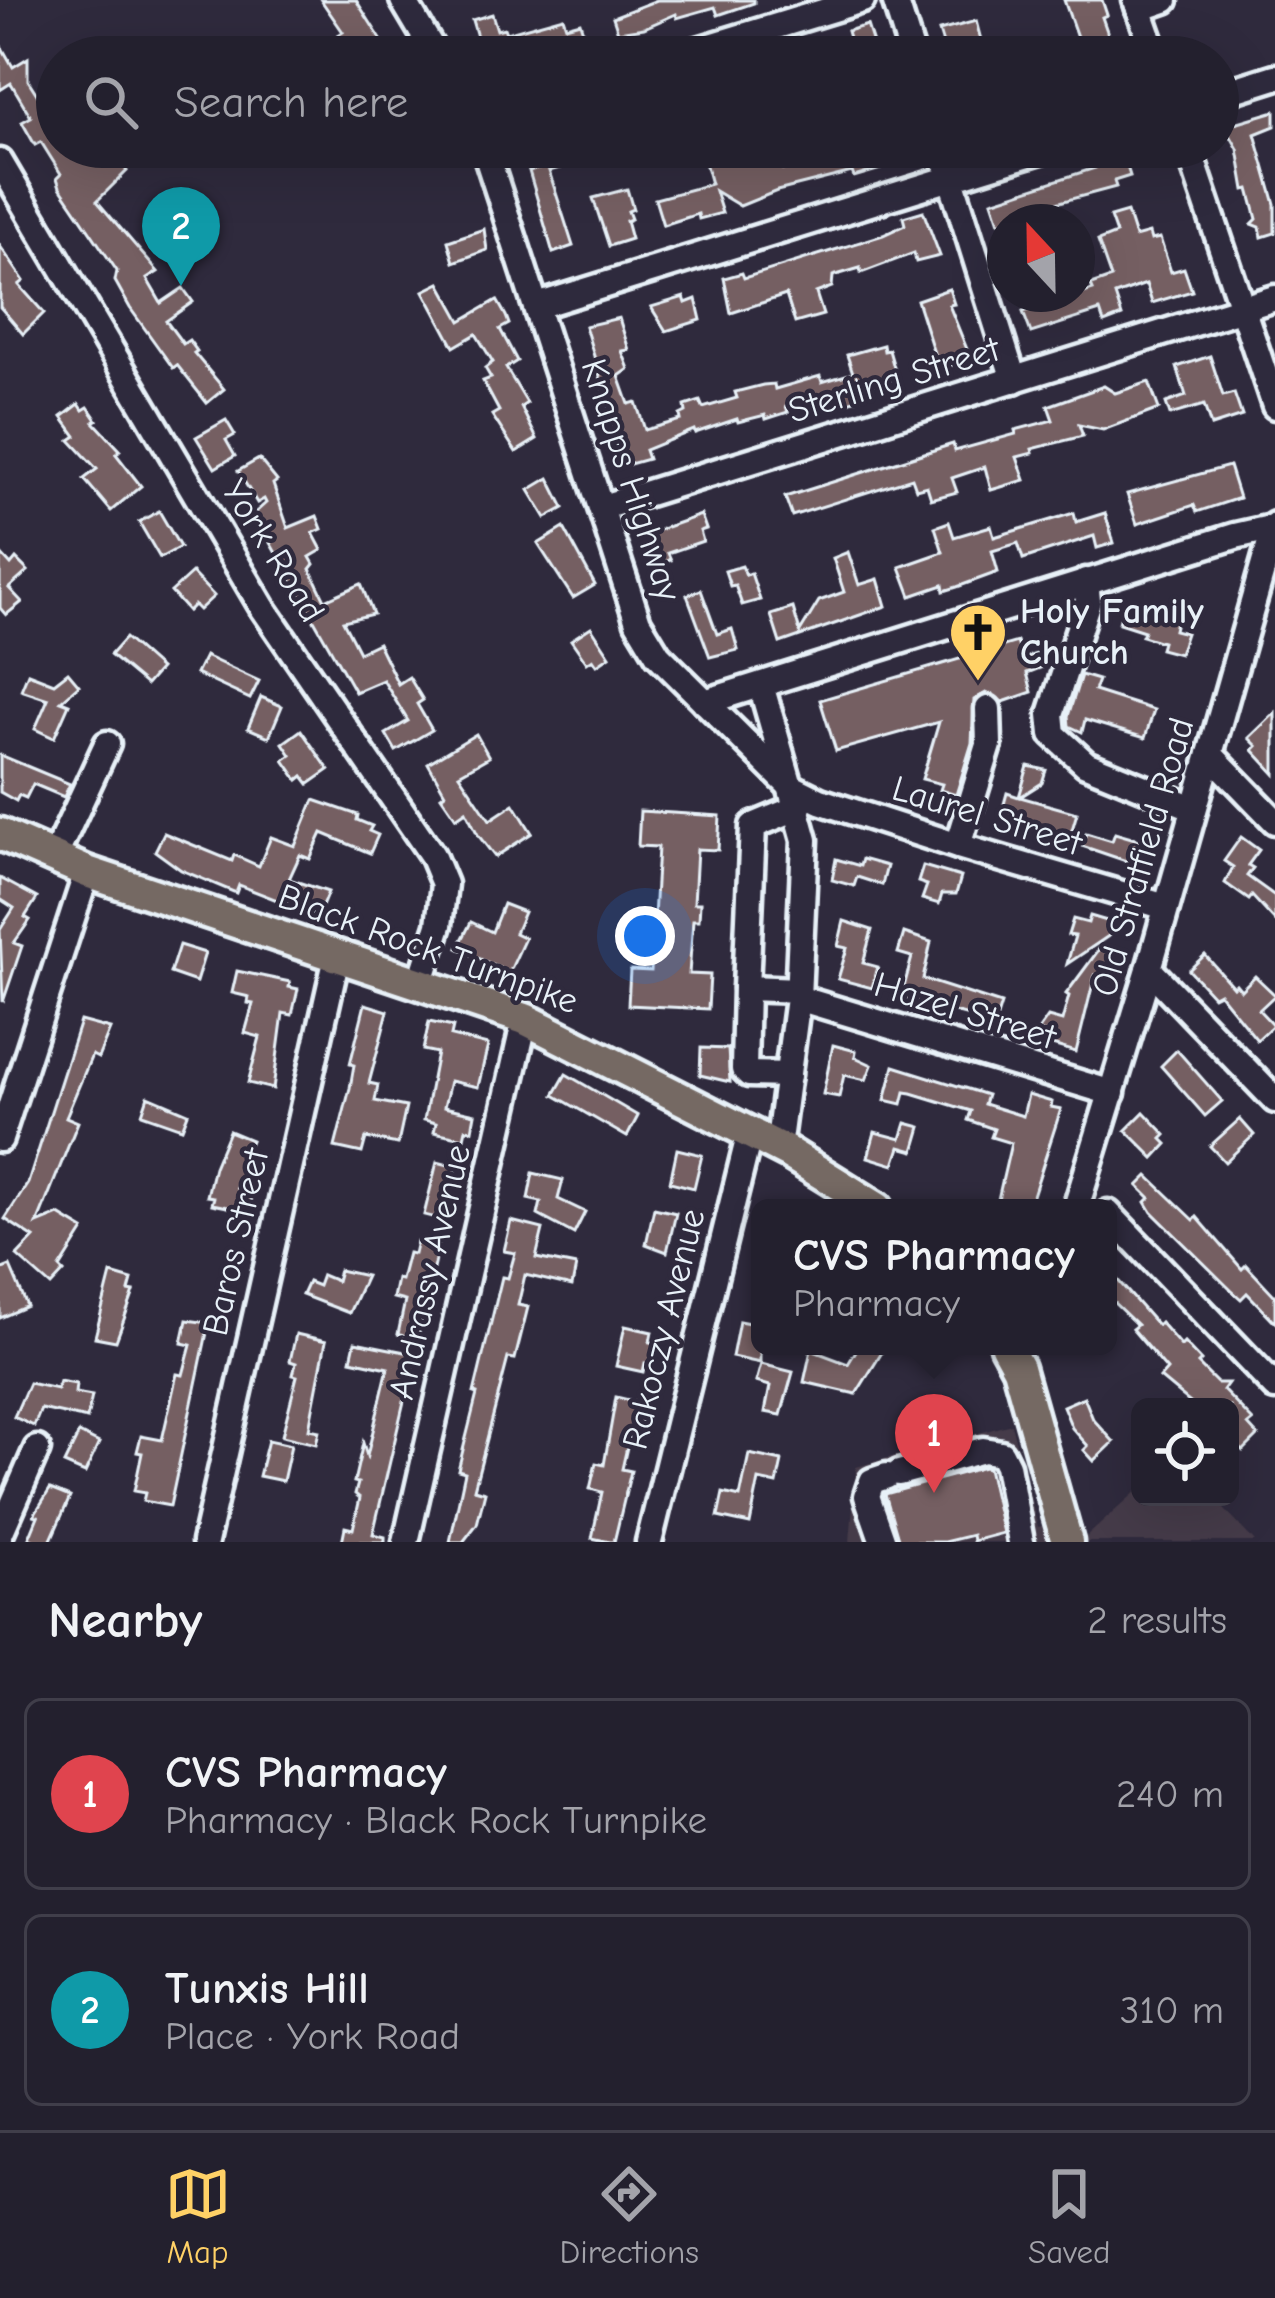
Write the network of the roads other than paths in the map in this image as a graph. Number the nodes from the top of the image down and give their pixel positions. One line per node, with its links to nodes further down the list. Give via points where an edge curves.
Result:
1 (403, 0): 6 (street)
2 (862, 0): 7 (street)
3 (895, 0): 8 (street)
4 (1165, 0): 5 (street)
5 (1137, 4): 9 (street)
6 (424, 36)
7 (744, 36)
8 (906, 36)
9 (1148, 36)
10 (1275, 77): 11 (street)
11 (1239, 88)
12 (0, 162): 41 (street, York Road, via 263,608 432,855 444,884)
13 (491, 168): 19 (street, Knapps Highway)
14 (947, 168): 17 (street)
15 (983, 168): 17 (street)
16 (1195, 168): 20 (street)
17 (950, 178): 19 (street); 21 (street)
18 (1275, 298): 20 (street, Sterling Street)
19 (537, 306): 23 (street, Knapps Highway)
20 (1245, 308): 21 (street, Sterling Street); 22 (street)
21 (1014, 380): 23 (street, Sterling Street)
22 (1275, 406)
23 (603, 507): 27 (street, Knapps Highway, via 638,622)
24 (1275, 526): 25 (street); 30 (street, Old Stratfield Road)
25 (1086, 581): 26 (street); 32 (street, via 1088,601 1051,714 1053,734 1086,764)
26 (761, 685): 27 (street); 31 (street)
27 (705, 702): 31 (street, Knapps Highway)
28 (988, 710): 35 (street, via 989,745)
29 (106, 744): 36 (street)
30 (1210, 754): 32 (street, Old Stratfield Road); 33 (street)
31 (794, 796): 35 (street, Laurel Street); 42 (street, via 753,826); 43 (street, via 806,839)
32 (1193, 808): 38 (street, Old Stratfield Road)
33 (1275, 821)
34 (0, 834): 36 (main road, Black Rock Turnpike)
35 (958, 846): 38 (street, Laurel Street)
36 (54, 858): 37 (main road, Black Rock Turnpike)
37 (87, 872): 39 (main road, Black Rock Turnpike); 49 (street)
38 (1166, 908): 40 (street, Old Stratfield Road)
39 (337, 957): 41 (main road, Black Rock Turnpike); 59 (street, Baros Street)
40 (1149, 969): 46 (street, Old Stratfield Road); 47 (street)
41 (422, 981): 44 (main road, Black Rock Turnpike)
42 (746, 988): 43 (street, Hazel Street); 45 (street, via 744,1069)
43 (798, 994): 45 (street); 46 (street, Hazel Street)
44 (525, 1018): 48 (main road, Black Rock Turnpike); 60 (street, Andrassy Avenue)
45 (788, 1076): 50 (street)
46 (1112, 1093): 51 (street, Old Stratfield Road)
47 (1275, 1100)
48 (750, 1132): 50 (main road, Black Rock Turnpike); 61 (street, Rakoczy Avenue)
49 (0, 1139)
50 (778, 1148): 52 (main road, Black Rock Turnpike)
51 (1079, 1197)
52 (862, 1199)
53 (1117, 1222): 55 (street)
54 (1017, 1355): 58 (main road)
55 (1275, 1387)
56 (37, 1448): 57 (street)
57 (0, 1534)
58 (1061, 1541)
59 (206, 1542)
60 (406, 1542)
61 (649, 1542)
62 (883, 1542): 63 (street, via 867,1496 872,1481 983,1450 1001,1453 1007,1465)
63 (1021, 1542)

